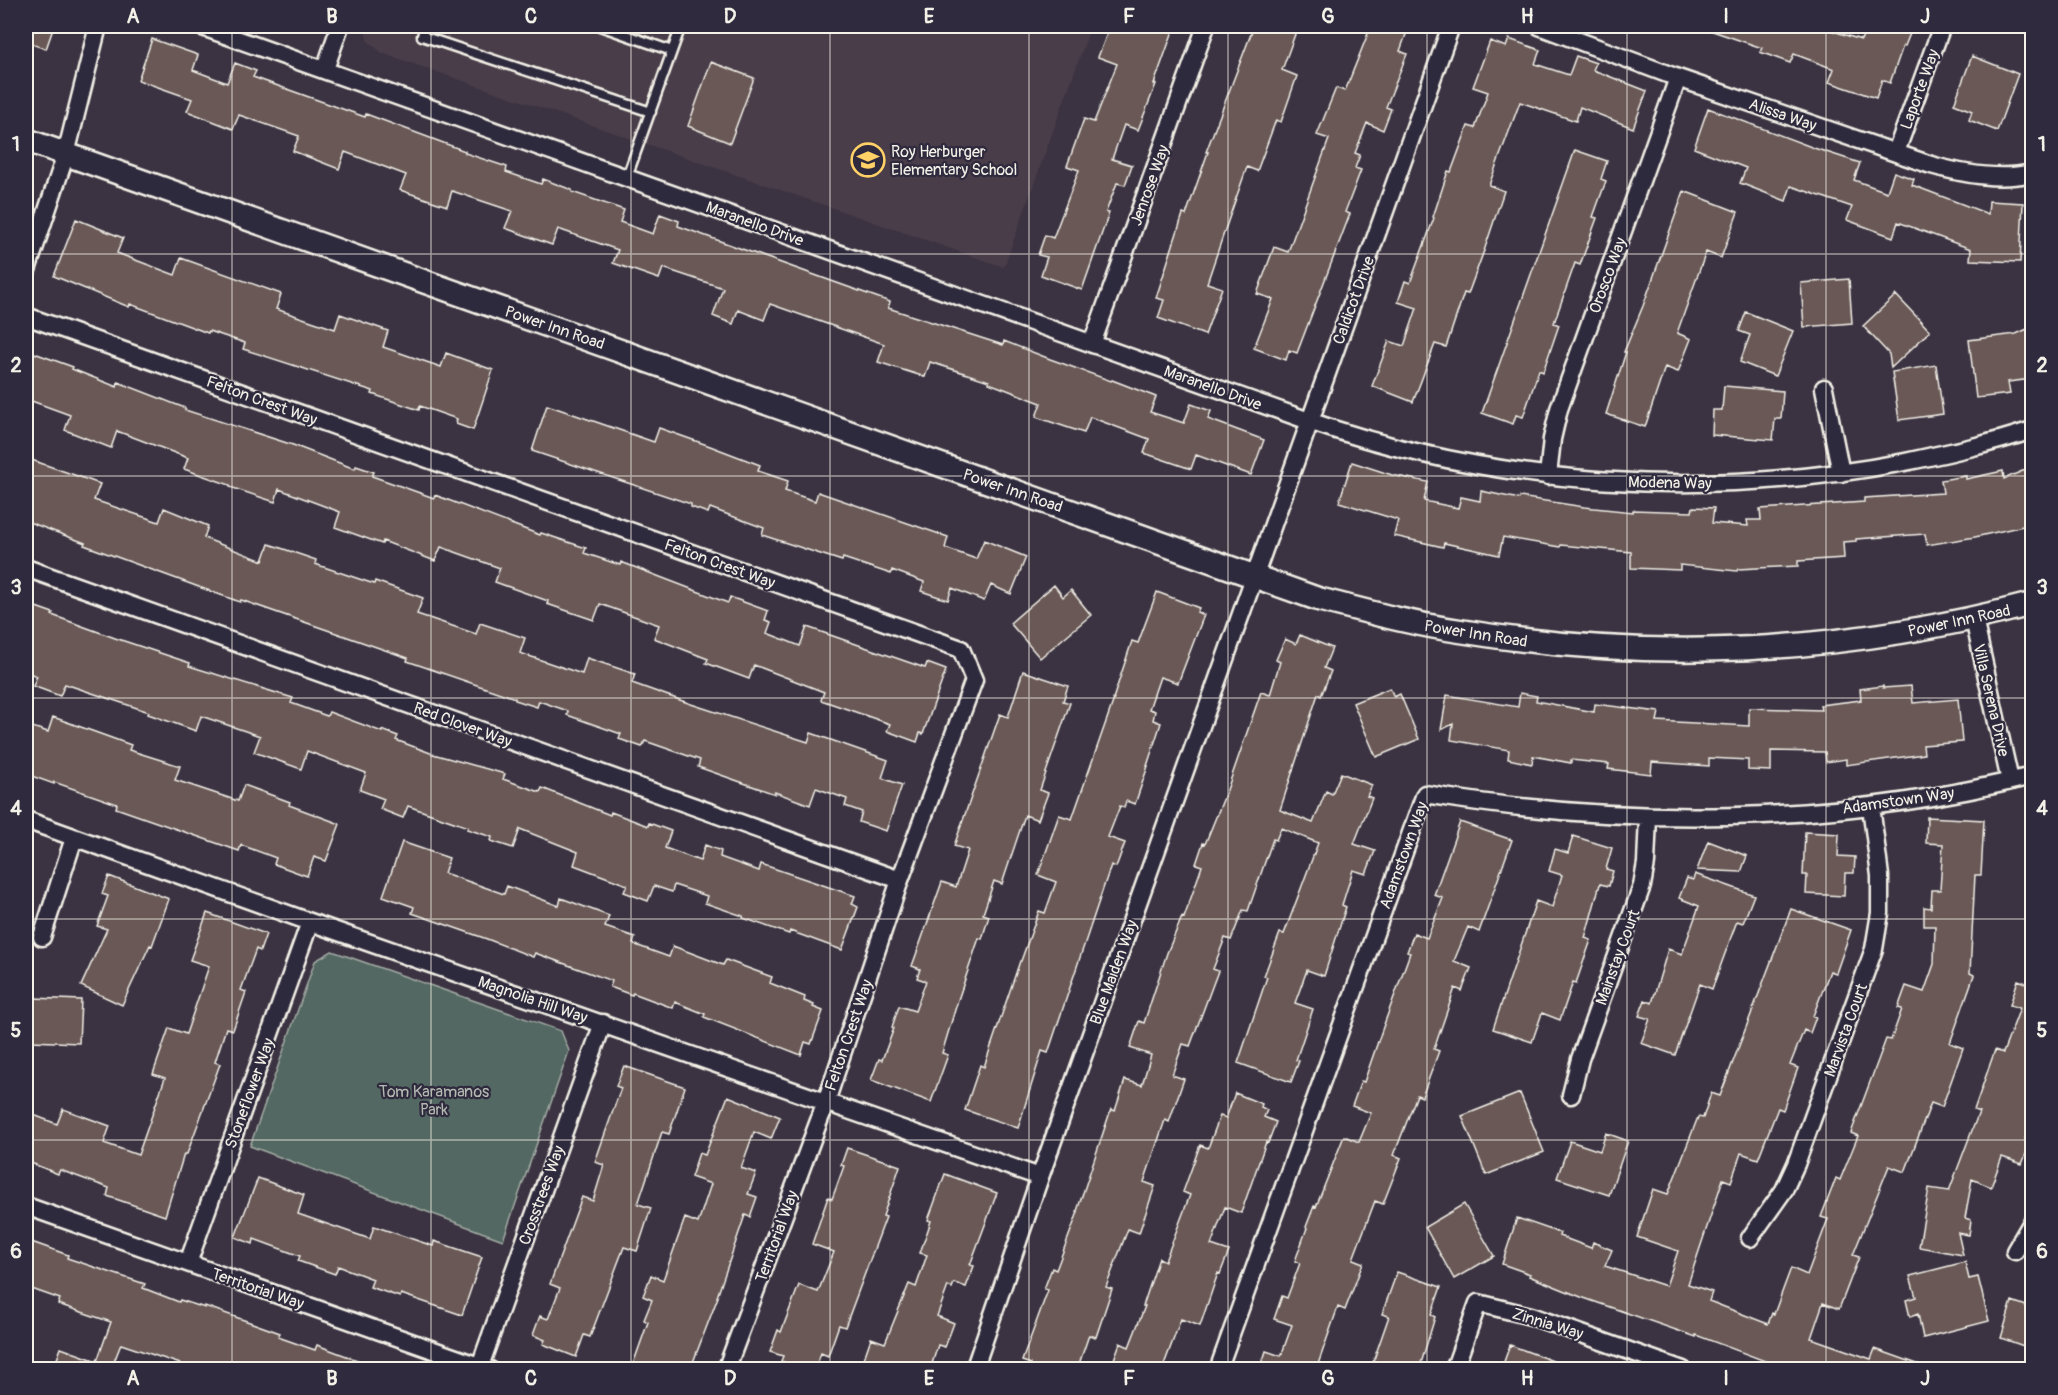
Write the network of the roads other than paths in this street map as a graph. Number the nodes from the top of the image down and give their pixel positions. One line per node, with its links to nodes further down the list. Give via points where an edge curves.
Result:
1 (98, 26): 17 (street)
2 (200, 26): 12 (street, Maranello Drive)
3 (340, 26): 12 (street)
4 (425, 26): 14 (lane, via 422,36)
5 (600, 26): 11 (lane)
6 (681, 26): 11 (lane)
7 (1206, 26): 22 (street, Jenrose Way)
8 (1451, 26): 24 (street, Caldicot Drive)
9 (1539, 26): 13 (street, Alissa Way)
10 (1942, 26): 16 (street, Laporte Way)
11 (672, 51): 14 (lane)
12 (325, 69): 19 (street, Maranello Drive)
13 (1678, 78): 16 (street, Alissa Way); 27 (street, Orosco Way, via 1559,409)
14 (651, 112): 19 (lane)
15 (26, 140): 17 (main road, Power Inn Road)
16 (1896, 152): 18 (street, Alissa Way, via 1954,172 1990,177)
17 (66, 154): 20 (street); 29 (main road, Power Inn Road)
18 (2032, 173)
19 (627, 177): 22 (street, Maranello Drive)
20 (26, 273)
21 (26, 316): 38 (street, Felton Crest Way, via 961,649 974,680)
22 (1092, 344): 24 (street, Maranello Drive)
23 (1824, 388): 26 (street)
24 (1309, 422): 27 (street, Modena Way, via 1411,451); 29 (street, Caldicot Drive)
25 (2032, 430): 26 (street, Modena Way, via 1948,453)
26 (1841, 473): 27 (street, Modena Way, via 1665,484)
27 (1548, 476)
28 (26, 568): 38 (street, Red Clover Way)
29 (1255, 575): 31 (main road, Power Inn Road, via 1318,599 1436,627 1550,644 1641,650 1793,647 1884,636); 44 (street, Blue Maiden Way)
30 (2032, 603): 31 (main road, Power Inn Road)
31 (1974, 619): 33 (street, Villa Serena Drive)
32 (2032, 776): 33 (street, Adamstown Way)
33 (2010, 781): 34 (street, Adamstown Way)
34 (1871, 806): 35 (street, Adamstown Way, via 1776,814); 47 (street, Marvista Court, via 1880,876 1880,913 1874,949 1796,1164 1784,1190)
35 (1648, 817): 42 (street, Mainstay Court, via 1642,886 1580,1059); 53 (street, Adamstown Way, via 1552,811 1425,794)
36 (26, 820): 37 (street, Magnolia Hill Way)
37 (74, 838): 39 (street, Magnolia Hill Way); 40 (street)
38 (900, 880): 43 (street, Felton Crest Way)
39 (310, 922): 41 (street, Magnolia Hill Way); 49 (street, Stoneflower Way)
40 (42, 937)
41 (603, 1023): 43 (street, Magnolia Hill Way); 50 (street, Crosstrees Way)
42 (1571, 1095)
43 (826, 1102): 44 (street, Magnolia Hill Way); 51 (street, Territorial Way)
44 (1040, 1177): 52 (street, Blue Maiden Way)
45 (26, 1206): 49 (street, Territorial Way)
46 (2032, 1222): 48 (street)
47 (1750, 1238)
48 (2015, 1251)
49 (188, 1263): 50 (street, Territorial Way)
50 (485, 1368)
51 (726, 1370)
52 (974, 1370)
53 (1218, 1370)
54 (1454, 1370): 55 (street, Zinnia Way, via 1479,1303 1550,1322)
55 (1683, 1370)

